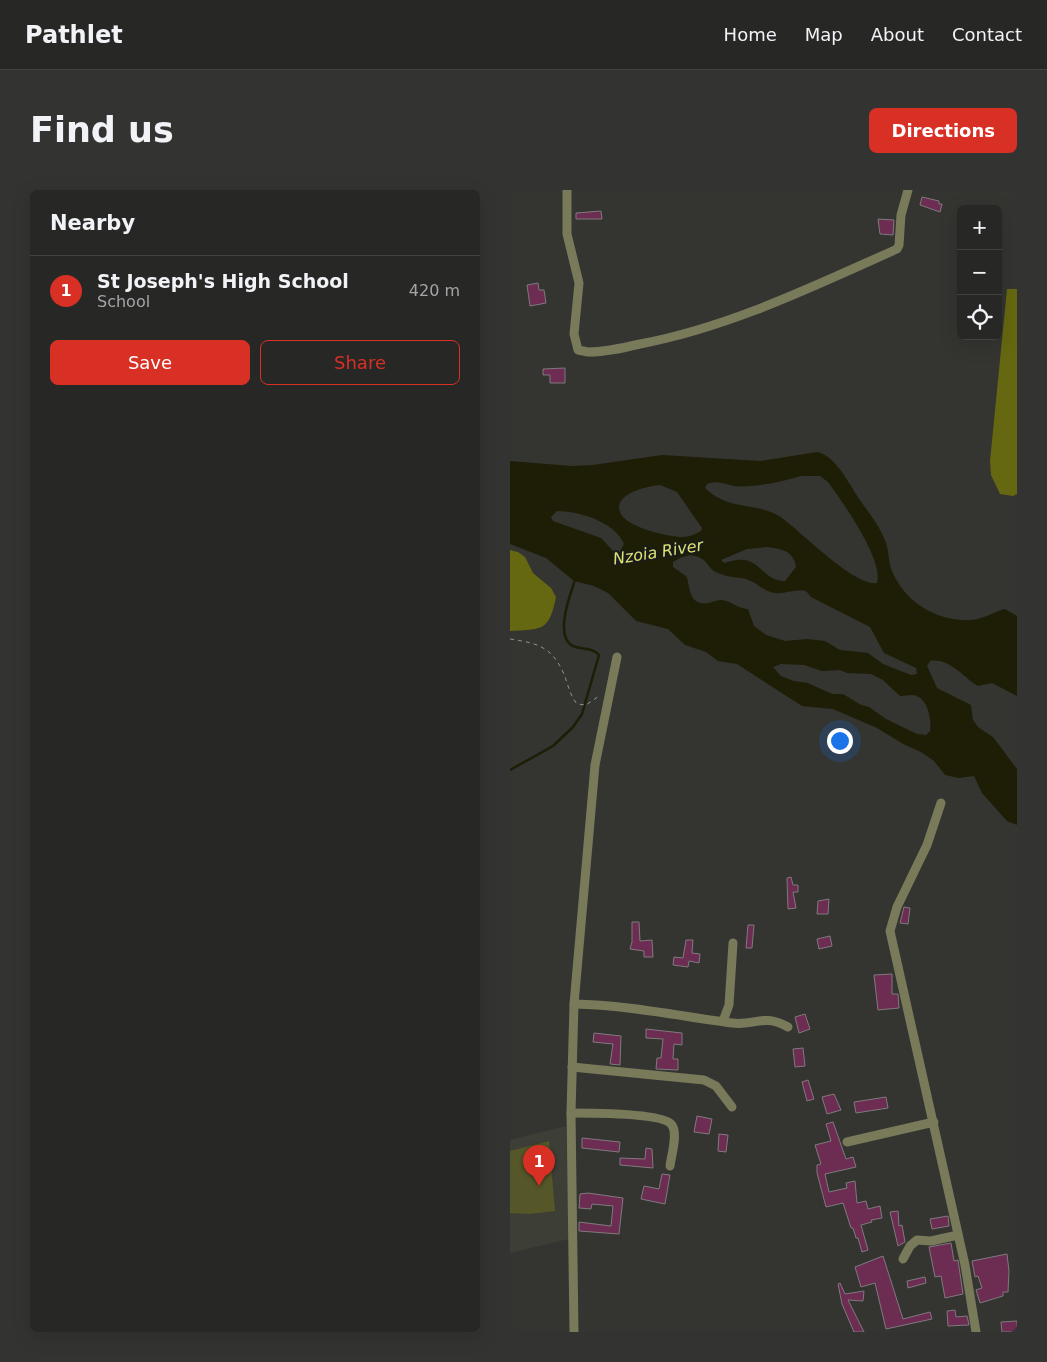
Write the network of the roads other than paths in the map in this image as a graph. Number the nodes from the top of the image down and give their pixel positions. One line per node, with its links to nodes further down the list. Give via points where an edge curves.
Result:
1 (567, 190): 2 (street, via 566,234 579,283 575,339 578,350 588,352 660,340 717,324 832,280 897,249 902,208)
2 (908, 190)
3 (617, 657): 6 (street, via 591,793 592,812)
4 (941, 803): 12 (street, via 927,845 897,906 890,931)
5 (733, 943): 7 (street, via 729,1005)
6 (574, 1004): 7 (street, via 625,1006); 9 (street)
7 (723, 1021): 8 (street, via 736,1023 770,1019)
8 (788, 1027)
9 (572, 1067): 10 (street, via 704,1080 716,1086); 11 (street)
10 (732, 1107)
11 (571, 1113): 14 (street, via 619,1114 668,1122 674,1131); 17 (street)
12 (934, 1122): 13 (street); 15 (street)
13 (846, 1142)
14 (670, 1166)
15 (958, 1235): 16 (street, via 931,1241 917,1240); 18 (street)
16 (903, 1259)
17 (574, 1332)
18 (976, 1332)

